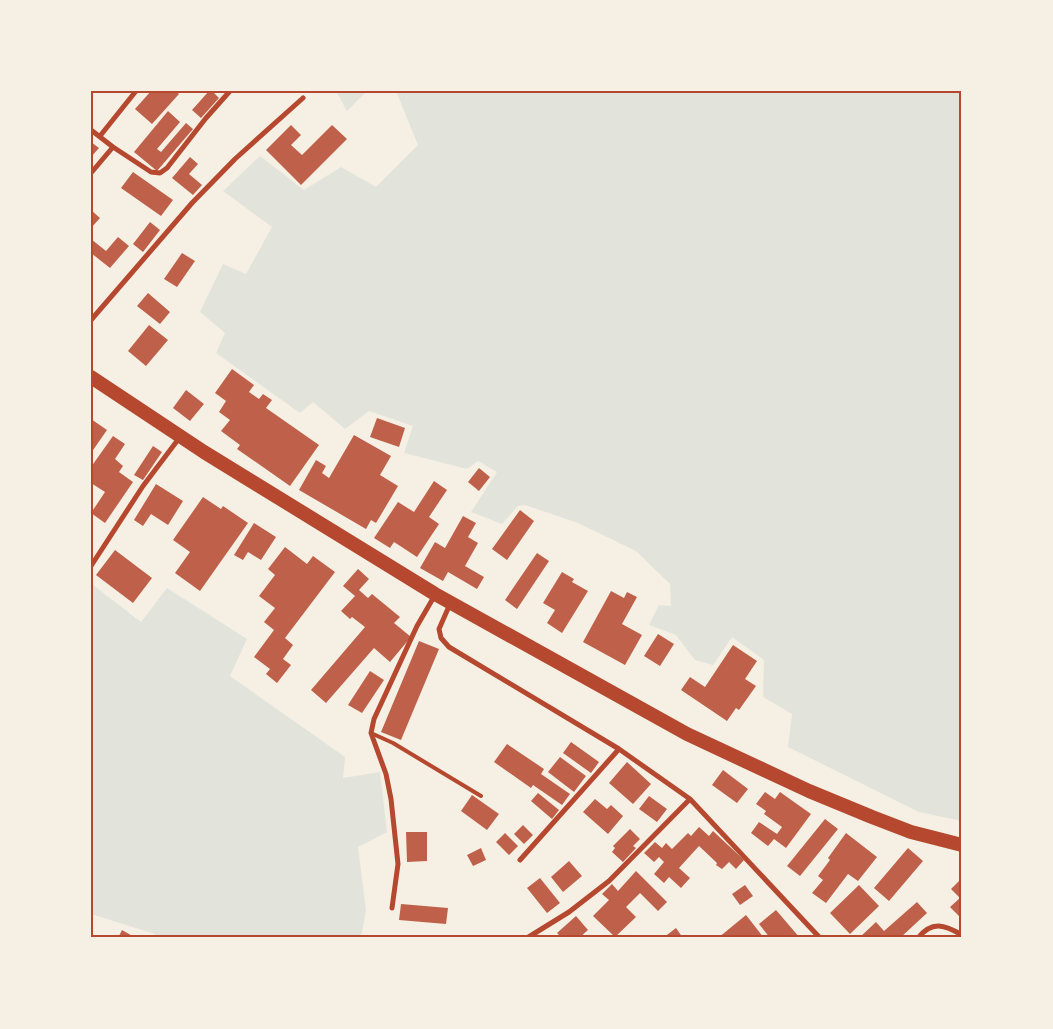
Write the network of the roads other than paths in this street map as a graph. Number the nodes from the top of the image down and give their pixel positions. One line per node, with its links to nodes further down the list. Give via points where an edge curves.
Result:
1 (136, 91): 5 (street)
2 (230, 91): 6 (street, via 160,173 151,172)
3 (303, 98): 8 (street, via 192,203)
4 (91, 130): 5 (street)
5 (100, 136): 6 (street)
6 (113, 147): 7 (street)
7 (91, 173)
8 (91, 320)
9 (91, 377): 10 (highway)
10 (180, 436): 11 (street); 12 (highway)
11 (91, 566)
12 (435, 594): 13 (highway); 14 (street, via 374,719)
13 (450, 603): 15 (street, via 439,629 441,638 449,647); 18 (highway, via 728,754 872,817 911,832)
14 (371, 733): 16 (lane, via 415,755); 20 (street, via 386,774 392,808 398,864)
15 (620, 749): 17 (street); 19 (street)
16 (481, 796)
17 (690, 799): 22 (street, via 609,881 569,912); 23 (street)
18 (962, 845)
19 (520, 860)
20 (392, 908)
21 (962, 935): 24 (street, via 944,926 931,926)
22 (527, 938)
23 (820, 938)
24 (918, 938)

